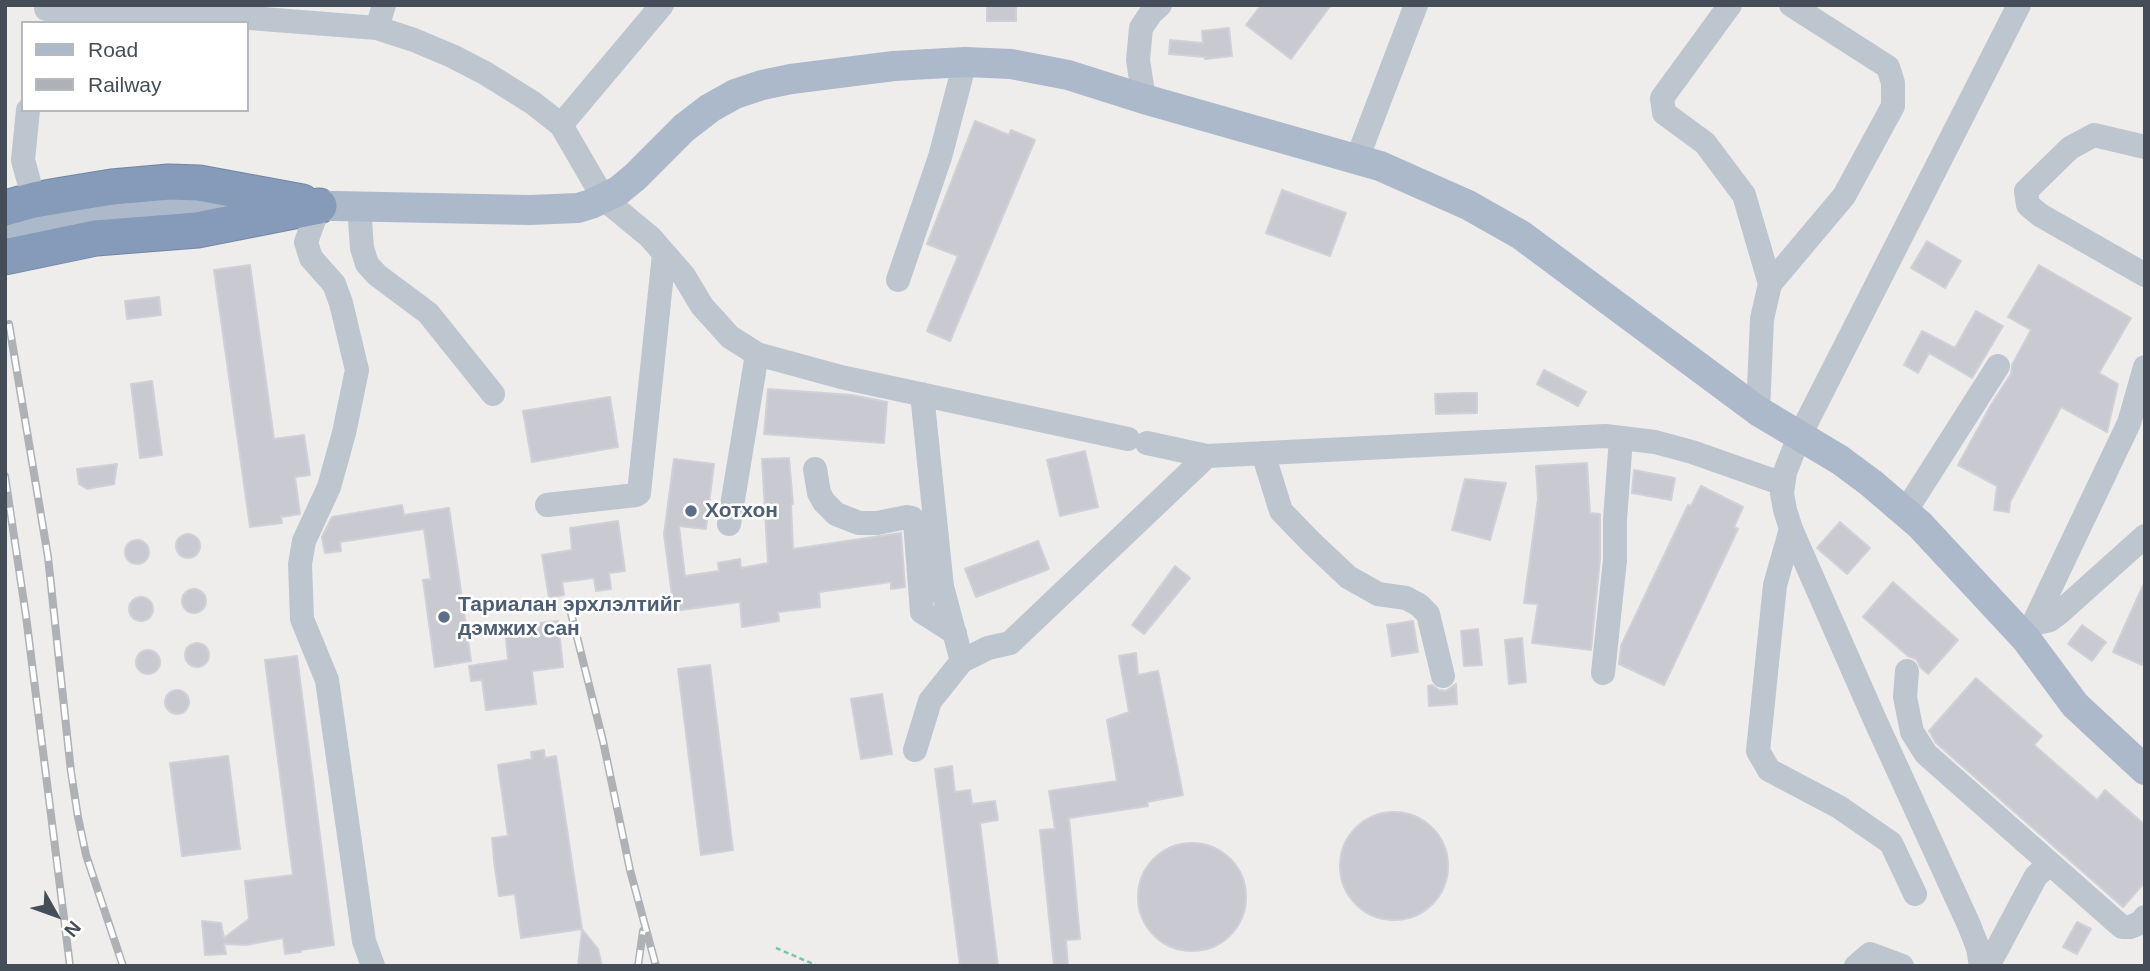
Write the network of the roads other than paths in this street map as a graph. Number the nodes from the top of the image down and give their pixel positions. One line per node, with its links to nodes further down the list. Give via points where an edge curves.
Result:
1 (662, 5): 14 (street)
2 (1160, 5): 9 (street)
3 (1416, 5): 16 (street)
4 (1730, 5): 26 (street, via 1662,98 1664,113 1705,143 1744,195)
5 (1791, 5): 26 (street, via 1888,67 1893,106 1844,197)
6 (2019, 5): 34 (street)
7 (46, 9): 8 (street)
8 (250, 12): 10 (street)
9 (1143, 16): 12 (street, via 1138,60)
10 (381, 17): 14 (street, via 485,73)
11 (965, 62): 12 (main road, via 1030,67); 17 (main road, via 790,79 735,94 698,116 628,184); 25 (street, via 940,157)
12 (1144, 99): 16 (main road)
13 (28, 112): 18 (street)
14 (561, 125): 17 (street)
15 (2145, 147): 24 (street, via 2094,135 2070,148 2026,191 2028,205 2040,215)
16 (1357, 159): 32 (main road, via 1439,190 1497,220)
17 (604, 199): 20 (main road, via 578,208 547,210); 22 (street)
18 (20, 204): 19 (highway, via 169,182 200,183)
19 (319, 205): 20 (main road); 21 (main road, via 133,208); 23 (highway, via 197,230 96,238); 55 (street, via 306,242 311,258 334,284 357,370 329,487 304,541 302,620 327,680 364,941)
20 (359, 206): 30 (street, via 367,264 428,313)
21 (5, 230)
22 (664, 254): 27 (street, via 730,337); 39 (street, via 639,493)
23 (5, 257)
24 (2145, 275)
25 (898, 280)
26 (1770, 284): 32 (street, via 1762,319)
27 (757, 354): 31 (street); 41 (street)
28 (1997, 366): 40 (street)
29 (2145, 367): 44 (street, via 2129,423)
30 (493, 394)
31 (922, 394): 36 (street); 45 (street, via 942,587)
32 (1758, 411): 34 (main road)
33 (1621, 438): 35 (street); 38 (street, via 1692,452); 48 (street)
34 (1799, 438): 38 (street); 40 (main road, via 1840,460)
35 (1263, 453): 36 (street); 49 (street, via 1281,511 1312,543 1348,578 1378,594 1406,598 1428,614)
36 (1207, 456): 46 (street, via 1010,643)
37 (815, 469): 45 (street, via 819,493 836,514 859,523 912,518 922,612)
38 (1783, 484): 42 (street)
39 (547, 505)
40 (1905, 512): 44 (main road)
41 (729, 524)
42 (1791, 529): 53 (street, via 1775,585 1758,751 1769,771 1839,807 1891,843); 58 (street, via 1969,925)
43 (2145, 536): 44 (street, via 2058,614)
44 (2030, 631): 51 (main road, via 2075,705)
45 (955, 633): 46 (street)
46 (962, 661): 50 (street, via 930,701)
47 (1907, 671): 52 (street, via 1905,697 1912,732 1926,754)
48 (1603, 673)
49 (1444, 676)
50 (915, 750)
51 (2145, 770)
52 (2054, 867): 54 (street, via 2122,927 2140,923); 59 (street, via 2036,876)
53 (1915, 894)
54 (2145, 917)
55 (373, 966)
56 (1857, 966): 57 (street, via 1870,954)
57 (1902, 966)
58 (1981, 966)
59 (1988, 966)

